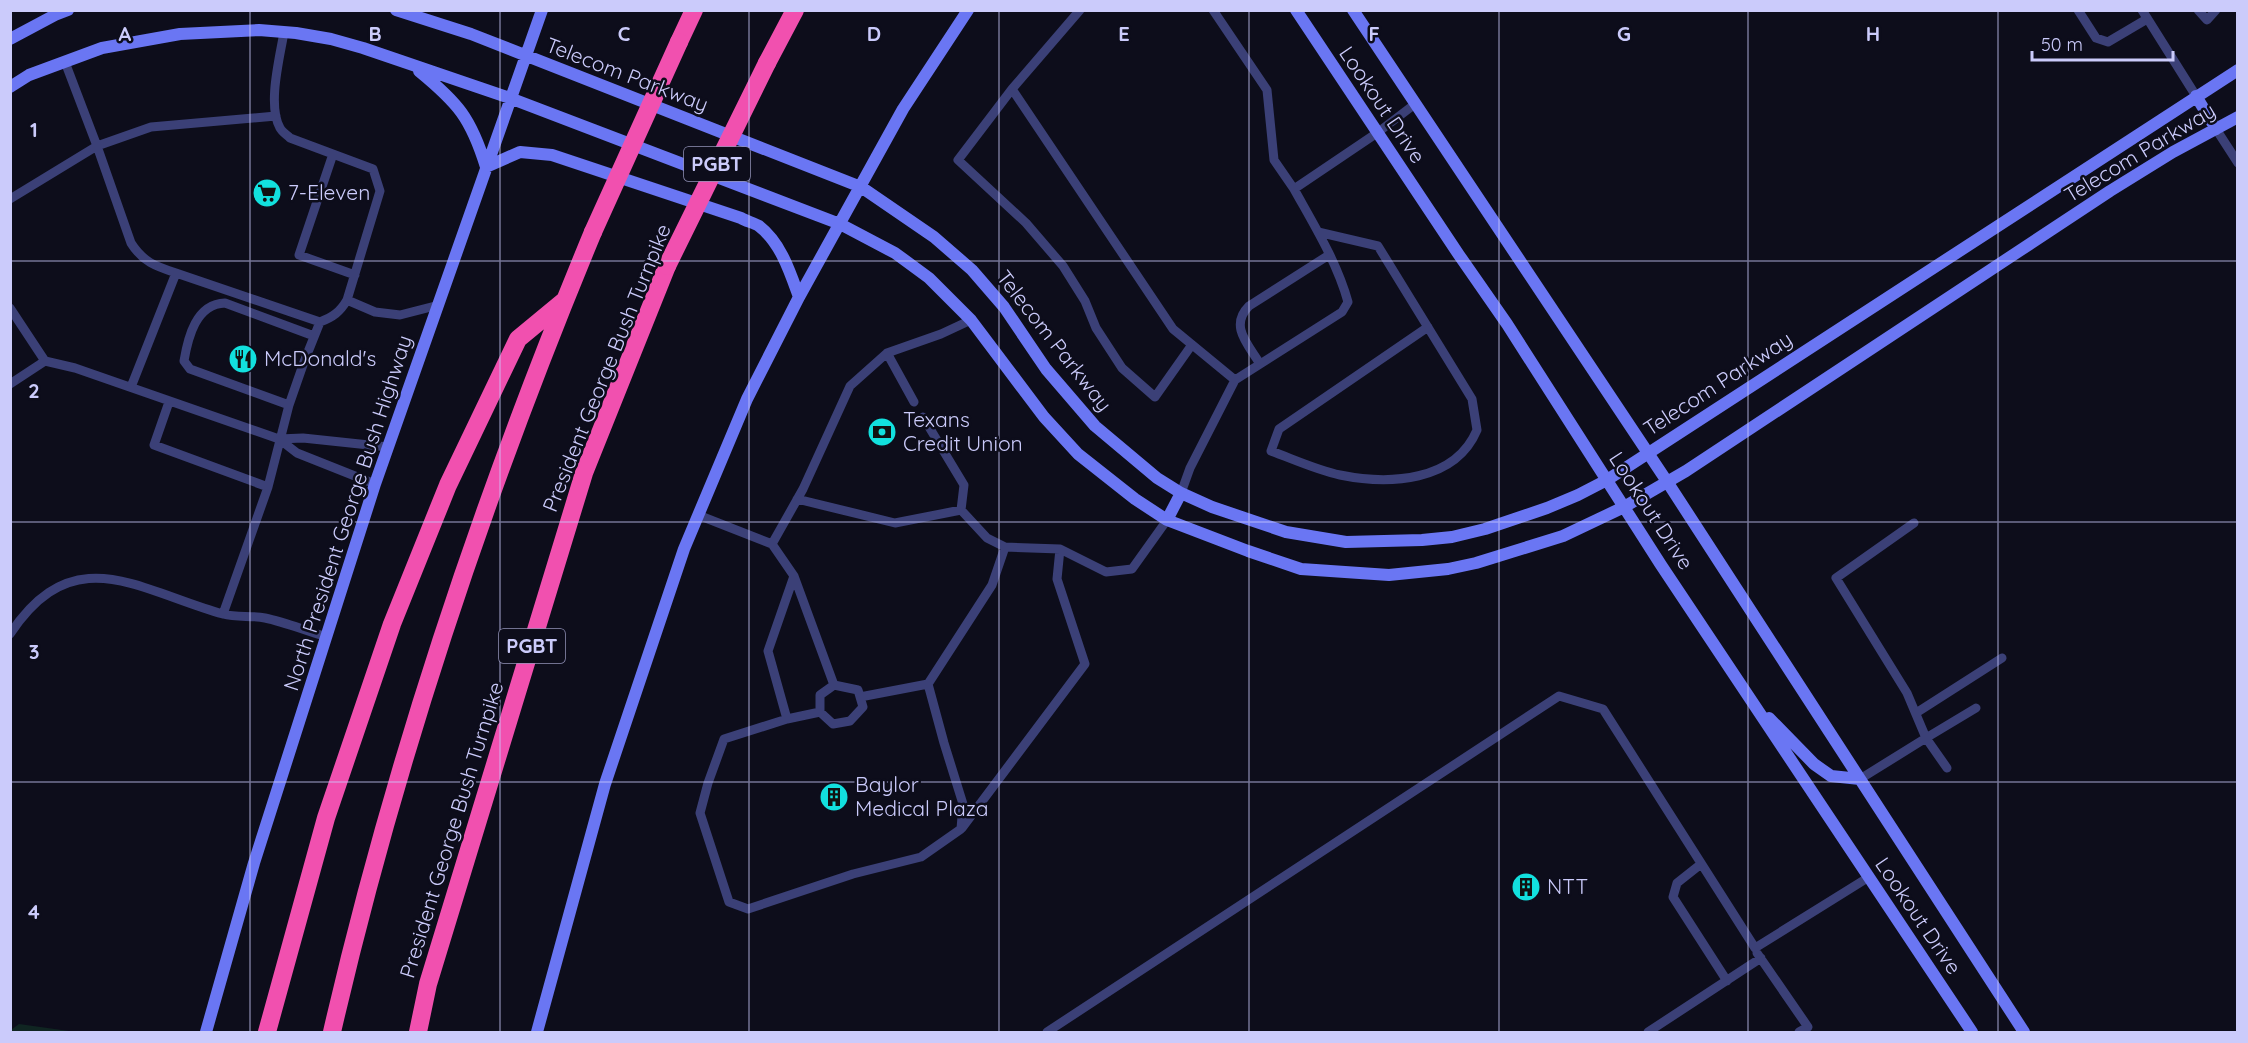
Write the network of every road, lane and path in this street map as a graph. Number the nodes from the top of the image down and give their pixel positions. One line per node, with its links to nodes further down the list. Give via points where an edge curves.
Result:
1 (68, 10): 16 (main road)
2 (396, 10): 17 (main road, Telecom Parkway)
3 (542, 10): 17 (main road, North President George Bush Highway)
4 (694, 10): 44 (highway, bridge)
5 (795, 10): 101 (highway, President George Bush Turnpike / PGBT, bridge, via 667,266 584,473)
6 (969, 10): 34 (main road, via 903,109)
7 (1080, 10): 22 (lane)
8 (1213, 10): 35 (lane, via 1267,90 1274,160)
9 (1296, 10): 29 (main road, Lookout Drive)
10 (1353, 10): 25 (main road, Lookout Drive)
11 (2078, 10): 14 (lane, via 2096,38 2108,42)
12 (2198, 10): 13 (lane, via 2207,20)
13 (2216, 10)
14 (2144, 14): 23 (lane)
15 (284, 32): 18 (main road, Telecom Parkway, via 224,30 180,34 102,48); 19 (main road, Telecom Parkway, via 342,42); 26 (lane, via 274,98)
16 (10, 39)
17 (525, 56): 24 (main road, North President George Bush Highway); 34 (main road, Telecom Parkway)
18 (65, 62): 21 (main road, Telecom Parkway, via 29,75); 30 (lane)
19 (414, 67): 24 (main road, Telecom Parkway); 33 (main road, via 466,117)
20 (2238, 70): 23 (main road, Telecom Parkway)
21 (10, 87)
22 (1012, 89): 51 (lane, via 1173,330); 51 (lane, via 958,160 1026,223 1063,266 1122,368 1155,396)
23 (2196, 96): 28 (main road); 64 (main road, Telecom Parkway)
24 (510, 98): 33 (main road, North President George Bush Highway); 37 (main road, Telecom Parkway)
25 (1415, 104): 29 (lane); 64 (main road, Lookout Drive)
26 (276, 116): 30 (lane, via 151,127); 31 (lane, via 280,129 290,138)
27 (2238, 117): 28 (main road, Telecom Parkway)
28 (2216, 129): 32 (lane); 66 (main road, Telecom Parkway, via 2110,191)
29 (1377, 133): 35 (lane); 65 (main road, Lookout Drive, via 1508,324)
30 (97, 146): 36 (lane); 40 (lane, via 138,255)
31 (333, 154): 41 (lane, via 373,169 381,191); 41 (lane, via 299,255)
32 (2238, 163)
33 (486, 167): 42 (main road, via 520,152 552,155 758,226 788,264); 45 (main road, North President George Bush Highway)
34 (861, 188): 37 (main road); 69 (main road, Telecom Parkway, via 934,237 972,270 1004,307 1046,369 1095,426)
35 (1294, 189): 38 (lane)
36 (10, 199)
37 (840, 224): 42 (main road); 47 (main road, Telecom Parkway, via 895,253 929,279)
38 (1318, 232): 39 (lane); 49 (lane, via 1378,246)
39 (1329, 255): 54 (lane, via 1348,302 1341,312); 54 (lane, via 1242,313 1241,332)
40 (176, 273): 48 (lane); 57 (lane)
41 (355, 275): 43 (lane)
42 (798, 297): 73 (main road, via 747,399)
43 (347, 300): 45 (lane, via 375,312 400,315); 48 (lane, via 342,310)
44 (565, 300): 104 (highway, via 518,339 448,485 392,624 326,818); 105 (highway, via 493,487 429,677 372,874)
45 (439, 305): 63 (main road, North President George Bush Highway)
46 (10, 308): 53 (lane)
47 (971, 321): 52 (lane); 74 (main road, Telecom Parkway, via 1044,417 1078,454)
48 (320, 322): 50 (lane)
49 (1428, 327): 49 (lane, via 1472,399 1477,429 1460,456 1443,469 1409,478 1368,478 1339,475 1270,451 1279,429)
50 (314, 336): 60 (lane); 60 (lane, via 225,303 213,303 196,321 184,361 190,369)
51 (1191, 346): 55 (lane)
52 (887, 353): 59 (lane); 70 (lane, via 850,386)
53 (45, 361): 56 (lane); 57 (lane)
54 (1260, 364): 55 (lane)
55 (1235, 380): 69 (lane)
56 (10, 384)
57 (131, 387): 58 (lane)
58 (169, 402): 62 (lane); 68 (lane, via 154,445)
59 (914, 402)
60 (289, 405): 62 (lane)
61 (923, 417): 72 (lane, via 964,485)
62 (279, 439): 63 (lane); 67 (lane, via 297,453); 68 (lane)
63 (388, 447): 67 (main road, North President George Bush Highway)
64 (1648, 453): 65 (main road, Telecom Parkway); 66 (main road, Lookout Drive)
65 (1607, 480): 69 (main road, Telecom Parkway, via 1547,508 1463,535 1357,542 1286,532); 71 (main road, Lookout Drive)
66 (1668, 483): 71 (main road, Telecom Parkway); 94 (main road, Lookout Drive)
67 (375, 484): 82 (main road, North President George Bush Highway)
68 (268, 487): 80 (lane)
69 (1181, 493): 74 (main road)
70 (797, 498): 72 (lane, via 896,523); 76 (lane)
71 (1624, 507): 74 (main road, Telecom Parkway, via 1563,536 1502,556 1448,569 1389,575 1301,569); 87 (main road, Lookout Drive)
72 (961, 510): 77 (lane, via 987,538)
73 (698, 515): 76 (lane); 108 (main road, via 605,784)
74 (1167, 520): 78 (lane, via 1132,569 1106,572)
75 (1914, 524): 90 (lane, via 1836,578)
76 (772, 544): 79 (lane)
77 (1005, 547): 78 (lane); 84 (lane, via 993,585)
78 (1060, 549): 95 (lane, via 1057,579 1085,664)
79 (794, 576): 85 (lane); 91 (lane, via 768,651)
80 (224, 614): 81 (lane, via 124,581 92,578 64,585 39,598); 82 (lane, via 265,618)
81 (10, 634)
82 (327, 637): 103 (main road, North President George Bush Highway, via 254,863)
83 (2002, 658): 90 (lane)
84 (928, 684): 86 (lane); 95 (lane, via 963,804)
85 (834, 685): 86 (lane, via 858,690); 89 (lane, via 820,695)
86 (860, 697): 89 (lane, via 863,707 850,721 833,724)
87 (1753, 703): 94 (main road, via 1814,764 1831,776); 97 (main road, Lookout Drive)
88 (1976, 708): 92 (lane)
89 (820, 712): 91 (lane)
90 (1916, 713): 92 (lane)
91 (787, 719): 95 (lane, via 724,739 708,783 700,813 729,902 747,909 853,874 921,857)
92 (1926, 738): 93 (lane); 94 (lane)
93 (1947, 768)
94 (1860, 779): 112 (main road, Lookout Drive)
95 (961, 829)
96 (1701, 864): 98 (lane); 100 (lane, via 1677,883 1673,897); 109 (lane, via 1603,709 1559,696)
97 (1869, 877): 98 (lane); 111 (main road, Lookout Drive)
98 (1755, 948): 99 (lane)
99 (1761, 958): 100 (lane); 102 (lane)
100 (1727, 981): 110 (lane)
101 (428, 984): 106 (highway, President George Bush Turnpike / PGBT); 107 (highway)
102 (1806, 1031)
103 (206, 1032)
104 (267, 1032)
105 (332, 1032)
106 (418, 1032)
107 (423, 1032)
108 (537, 1032)
109 (1047, 1032)
110 (1648, 1032)
111 (1972, 1032)
112 (2024, 1032)

